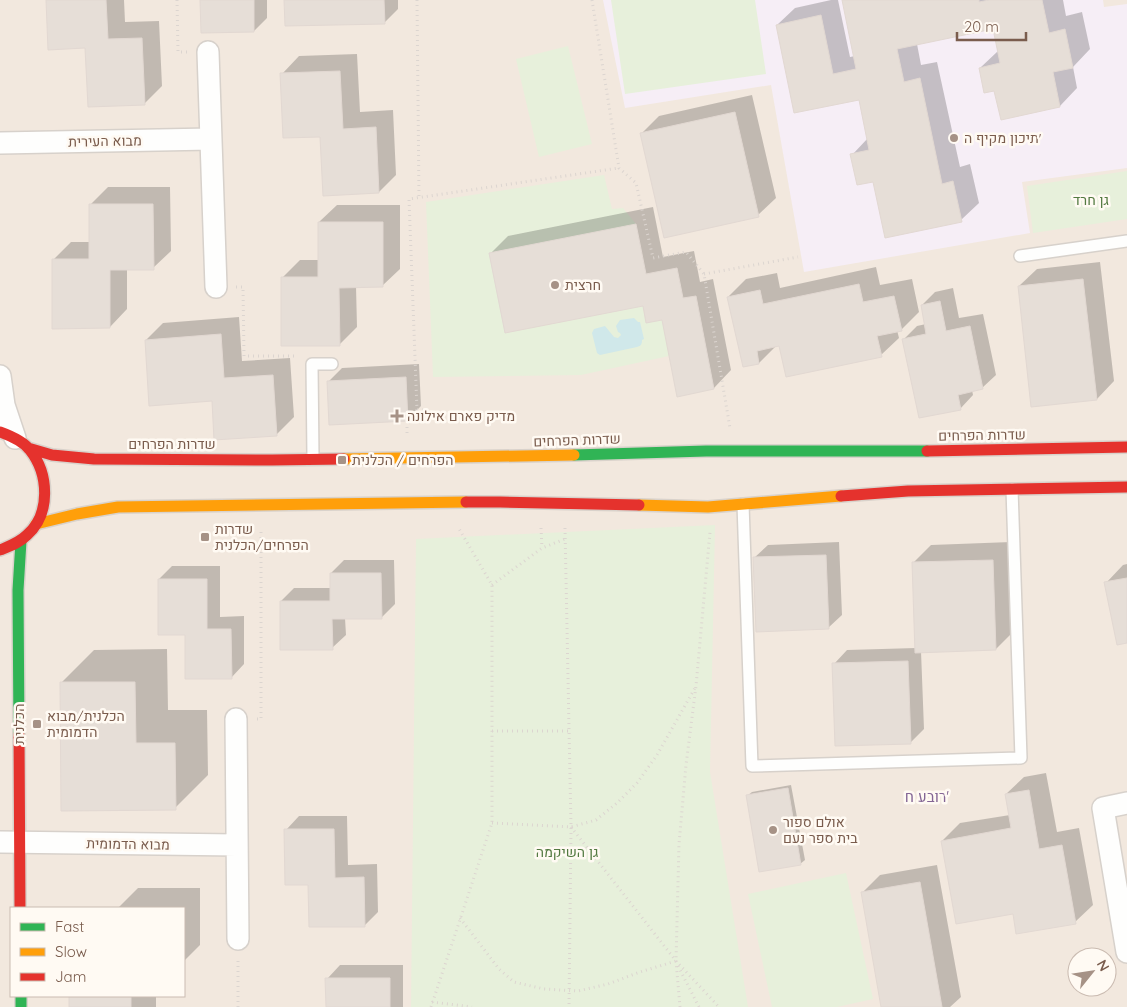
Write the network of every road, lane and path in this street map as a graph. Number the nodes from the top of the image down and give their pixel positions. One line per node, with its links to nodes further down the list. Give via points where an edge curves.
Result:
1 (177, 0): 4 (path, via 178,52)
2 (417, 0): 8 (path)
3 (592, 0): 7 (path)
4 (208, 52): 5 (street)
5 (210, 138): 6 (street, מבוא העירית); 13 (street)
6 (0, 143)
7 (619, 168): 8 (path); 12 (path, via 636,182 653,258 686,252)
8 (419, 198): 17 (path, via 409,199)
9 (1127, 241): 10 (lane)
10 (1020, 256)
11 (798, 257): 12 (path)
12 (704, 274): 21 (path)
13 (216, 287): 14 (path, via 243,287 244,356 311,356)
14 (312, 364): 15 (lane); 23 (lane)
15 (332, 364)
16 (0, 376): 19 (street)
17 (417, 410): 18 (path); 22 (path, via 407,426)
18 (427, 410)
19 (14, 439): 23 (street, שדרות הפרחים, via 52,455 94,459); 30 (street, via 38,461 44,477 46,493)
20 (1127, 448): 21 (street, שדרות הפרחים)
21 (734, 452): 22 (street, שדרות הפרחים)
22 (408, 458): 23 (street, שדרות הפרחים)
23 (313, 459)
24 (1127, 487): 25 (street)
25 (1012, 489): 28 (street, via 908,492); 28 (lane, via 1021,758 752,766)
26 (444, 503): 27 (street); 30 (street, via 118,507 67,515); 35 (path)
27 (564, 503): 29 (street); 31 (path)
28 (743, 504): 29 (street)
29 (708, 507): 36 (path, via 710,527)
30 (36, 524): 32 (street)
31 (565, 539): 35 (path, via 542,548); 39 (path)
32 (21, 540): 33 (street); 43 (street, הכלנית)
33 (0, 550)
34 (261, 557): 37 (path, via 261,719)
35 (492, 585): 38 (path)
36 (696, 686): 42 (path, via 657,755 636,783 596,820); 49 (path, via 679,844)
37 (236, 719): 44 (street)
38 (492, 731): 39 (path); 41 (path)
39 (569, 731): 42 (path)
40 (1127, 804): 48 (street, via 1102,808)
41 (492, 823): 42 (path); 46 (path)
42 (570, 827): 49 (path); 50 (path)
43 (10, 842): 44 (street, מבוא הדמומית); 45 (street, הכלנית)
44 (237, 845): 47 (street)
45 (20, 907)
46 (460, 918): 50 (path, via 499,969 514,982 544,989); 51 (path)
47 (238, 940): 52 (path)
48 (1127, 952)
49 (676, 961): 50 (path, via 608,984); 56 (path); 57 (path); 58 (path)
50 (569, 990): 55 (path)
51 (432, 1002): 53 (path); 54 (path)
52 (238, 1007)
53 (431, 1007)
54 (472, 1007)
55 (569, 1007)
56 (680, 1007)
57 (699, 1007)
58 (720, 1007)

